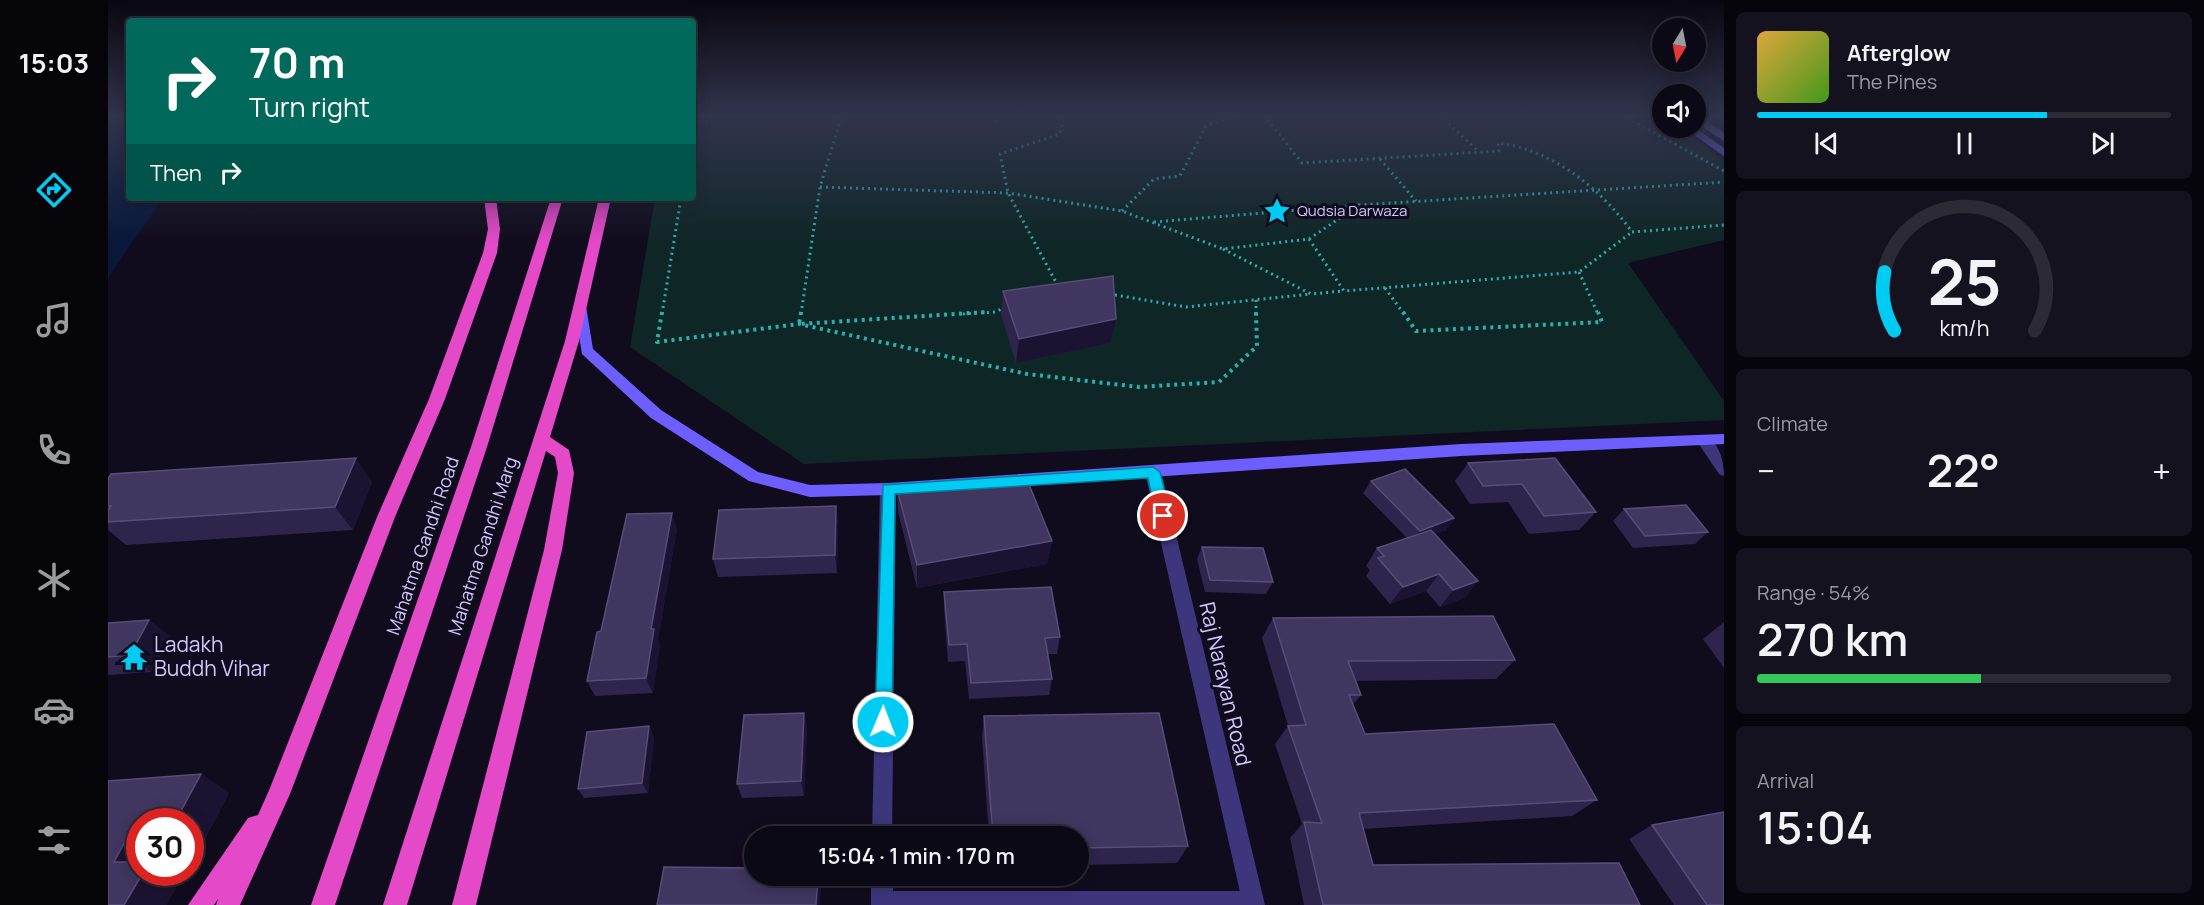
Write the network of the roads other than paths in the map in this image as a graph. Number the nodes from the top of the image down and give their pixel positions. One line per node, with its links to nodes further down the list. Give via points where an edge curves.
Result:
1 (490, 201): 11 (highway, via 494,229 490,253 437,399 386,518)
2 (556, 201): 18 (highway, Mahatma Gandhi Road, via 479,447)
3 (604, 201): 4 (highway, Mahatma Gandhi Marg)
4 (579, 303): 5 (highway, Mahatma Gandhi Marg, via 572,341); 10 (main road, via 587,351 656,414 754,477 810,491)
5 (541, 439): 19 (highway, Mahatma Gandhi Marg); 20 (highway, via 562,454 566,463 552,550)
6 (1703, 440): 7 (main road); 8 (street); 9 (main road, via 1461,450)
7 (1724, 440)
8 (1724, 470)
9 (1153, 472): 10 (main road); 15 (street, Raj Narayan Road)
10 (888, 489): 12 (street)
11 (279, 794): 16 (highway); 17 (highway)
12 (882, 826)
13 (882, 886): 14 (street)
14 (882, 903): 15 (lane)
15 (1253, 903)
16 (200, 905)
17 (228, 905)
18 (322, 905)
19 (395, 905)
20 (464, 905)

